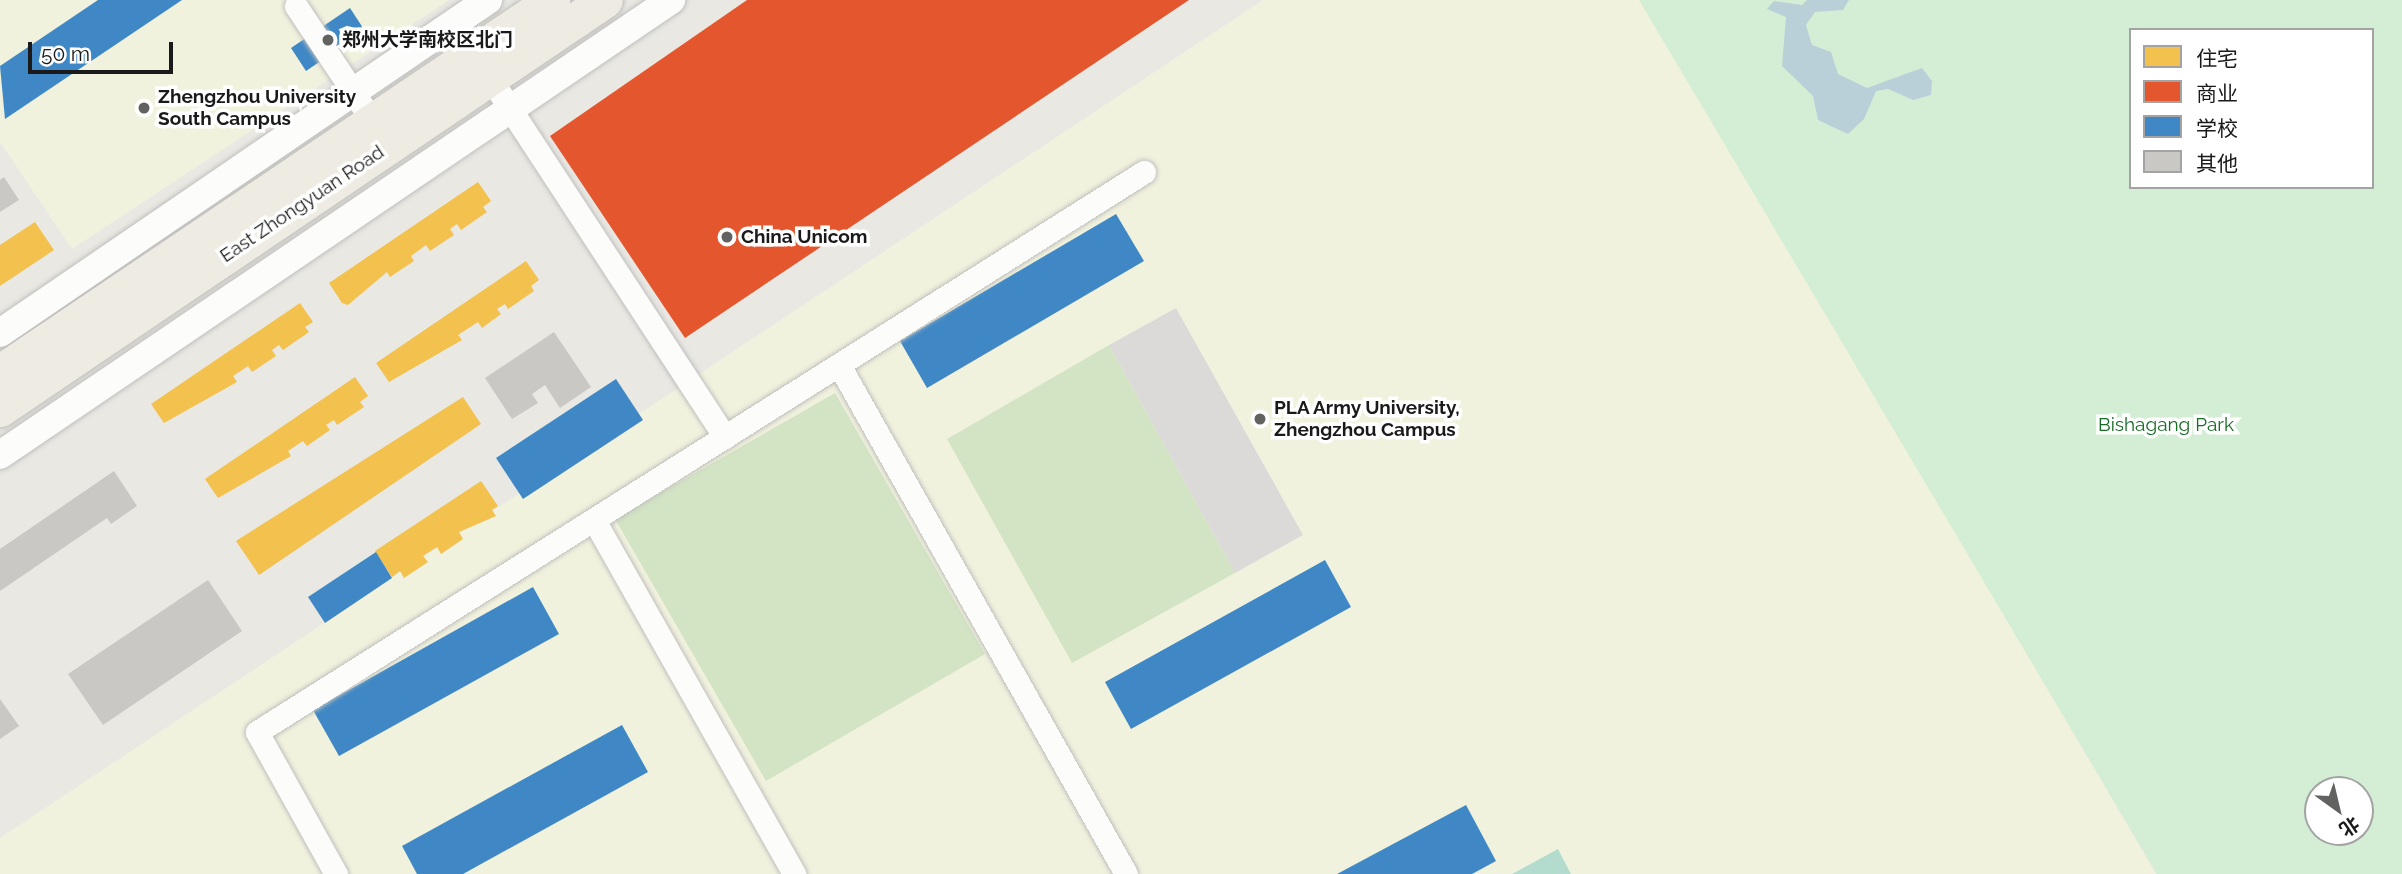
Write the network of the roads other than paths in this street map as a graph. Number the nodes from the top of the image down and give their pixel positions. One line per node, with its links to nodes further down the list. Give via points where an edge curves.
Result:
1 (488, 0): 7 (street)
2 (552, 0): 9 (main road, East Zhongyuan Road)
3 (605, 0): 6 (main road, East Zhongyuan Road)
4 (671, 0): 8 (street)
5 (296, 6): 7 (street)
6 (490, 78): 8 (street); 14 (main road, East Zhongyuan Road)
7 (353, 91): 9 (street); 11 (street)
8 (508, 108): 15 (street); 16 (street)
9 (373, 121): 13 (main road, East Zhongyuan Road)
10 (1144, 172): 12 (street)
11 (0, 333)
12 (839, 365): 15 (street); 20 (street)
13 (0, 372)
14 (0, 408)
15 (724, 437): 17 (street)
16 (0, 454)
17 (594, 520): 18 (street, via 257,732); 19 (street)
18 (336, 874)
19 (794, 874)
20 (1126, 874)

